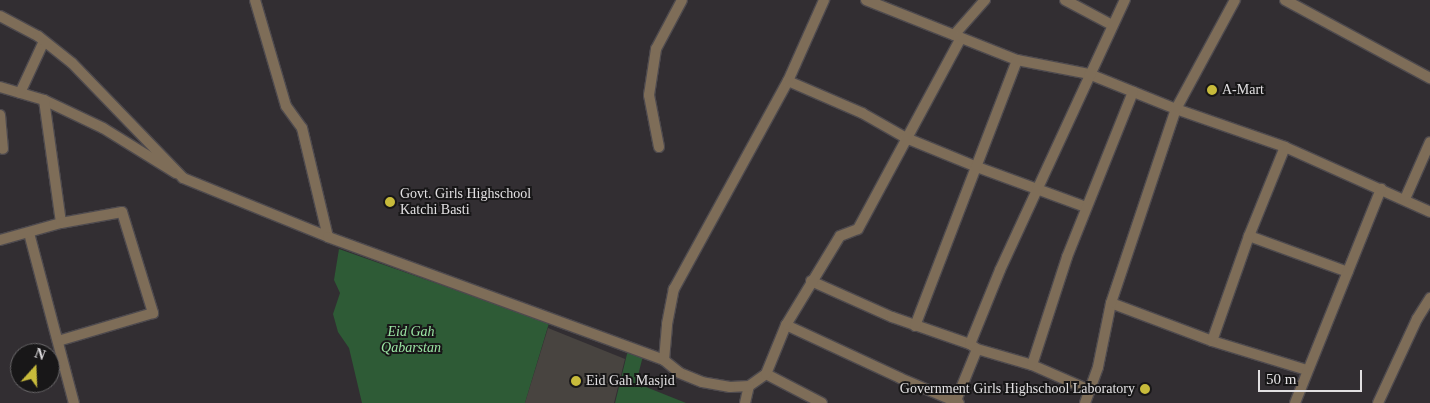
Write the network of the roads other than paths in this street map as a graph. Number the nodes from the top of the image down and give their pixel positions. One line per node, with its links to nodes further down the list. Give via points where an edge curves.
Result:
1 (255, 0): 40 (street, via 286,106 302,128)
2 (682, 0): 27 (street, via 656,49 649,95)
3 (824, 0): 18 (street)
4 (866, 0): 13 (street)
5 (985, 0): 13 (street)
6 (1065, 0): 10 (street)
7 (1125, 0): 12 (street)
8 (1235, 0): 23 (street)
9 (1285, 0): 17 (street)
10 (1085, 5): 12 (street)
11 (0, 16): 14 (street)
12 (1112, 25): 16 (street)
13 (957, 36): 15 (street); 25 (street)
14 (44, 41): 21 (street); 31 (street, via 72,63)
15 (1016, 60): 16 (street); 30 (street)
16 (1089, 74): 20 (street); 32 (street)
17 (1430, 78)
18 (788, 81): 25 (street, via 862,113); 51 (street, via 674,289)
19 (0, 87): 21 (street)
20 (1133, 92): 23 (street); 35 (street)
21 (20, 93): 22 (street)
22 (44, 100): 31 (street, via 103,128); 37 (street)
23 (1176, 109): 28 (street); 45 (street)
24 (0, 115): 29 (street)
25 (906, 138): 30 (street); 43 (street, via 858,229 840,236)
26 (1430, 142): 34 (street)
27 (659, 147)
28 (1285, 147): 33 (street); 39 (street)
29 (3, 149)
30 (977, 167): 32 (street); 47 (street)
31 (183, 178): 40 (street)
32 (1039, 189): 35 (street); 50 (street, via 1000,270)
33 (1380, 189): 34 (street); 42 (street)
34 (1404, 199): 36 (street)
35 (1086, 207): 52 (street)
36 (1430, 212)
37 (61, 223): 38 (street); 48 (street, via 122,212 153,313)
38 (29, 233): 41 (street); 48 (street)
39 (1249, 236): 42 (street); 49 (street)
40 (328, 237): 51 (street)
41 (0, 240)
42 (1348, 272): 53 (street)
43 (811, 281): 46 (street); 47 (street)
44 (1430, 298): 63 (street)
45 (1111, 302): 49 (street); 56 (street, via 1098,367)
46 (786, 325): 54 (street); 60 (street)
47 (915, 326): 50 (street)
48 (58, 341): 57 (street)
49 (1212, 341): 53 (street)
50 (973, 347): 52 (street); 60 (street)
51 (664, 360): 55 (street, via 680,373 702,382 730,387)
52 (1032, 365): 56 (street)
53 (1307, 370): 62 (street)
54 (766, 374): 55 (street); 59 (street)
55 (749, 386): 58 (street)
56 (1089, 390): 61 (street)
57 (74, 403)
58 (745, 403)
59 (822, 403)
60 (957, 403)
61 (1085, 403)
62 (1295, 403)
63 (1378, 403)

